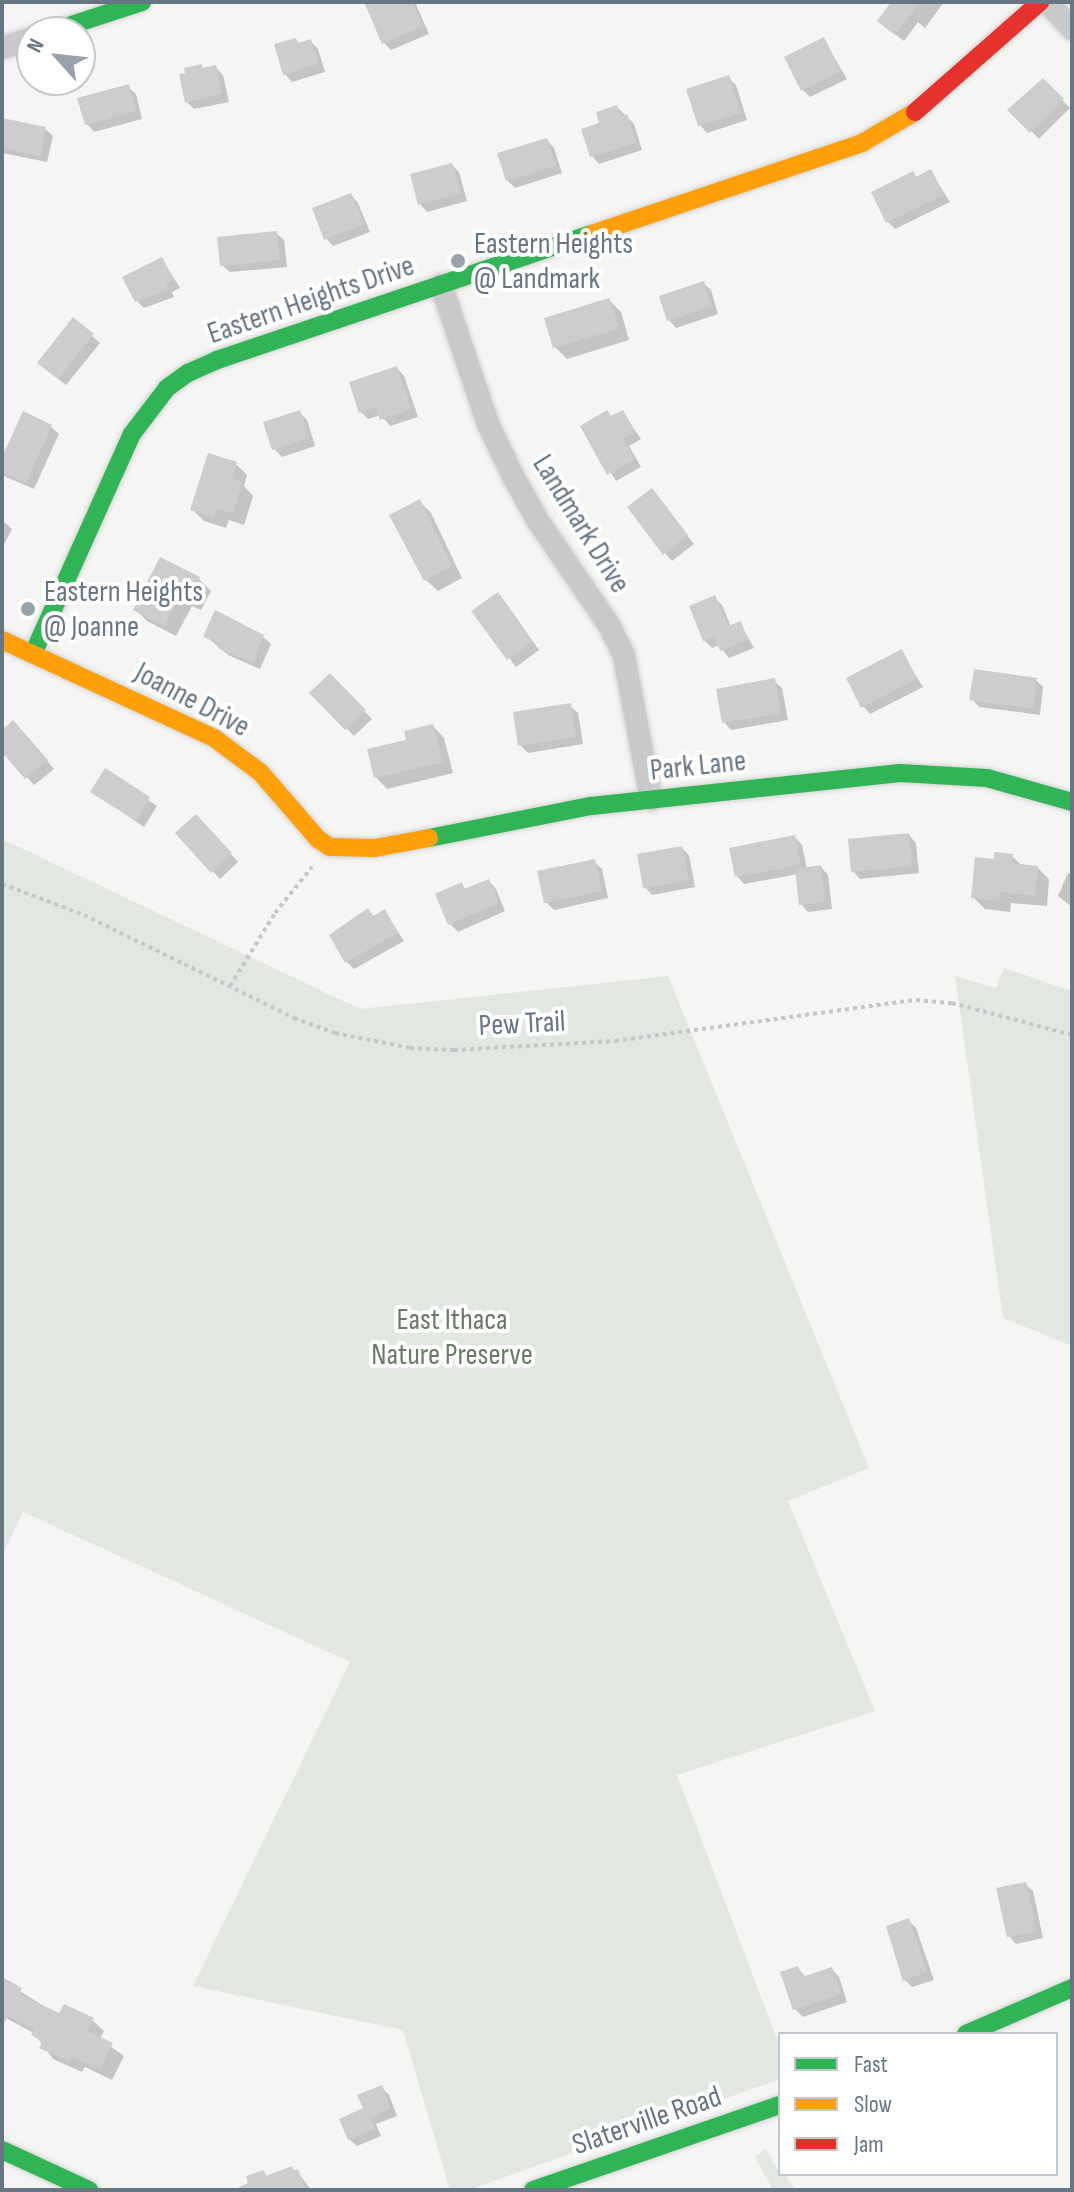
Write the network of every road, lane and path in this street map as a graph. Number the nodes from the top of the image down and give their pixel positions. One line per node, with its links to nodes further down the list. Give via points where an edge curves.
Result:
1 (142, 2): 4 (main road)
2 (1040, 2): 6 (main road, Eastern Heights Drive, via 919,109 862,143)
3 (1047, 2): 5 (street)
4 (96, 17)
5 (1072, 29)
6 (441, 285): 8 (main road, Eastern Heights Drive, via 217,360 167,388 132,434); 9 (street, Landmark Drive, via 488,424 513,476 624,656)
7 (2, 640): 8 (main road, Joanne Drive)
8 (33, 654): 11 (main road, Joanne Drive, via 233,750)
9 (651, 799): 10 (main road, Park Lane, via 900,773 987,778); 11 (main road, Park Lane, via 375,848)
10 (1072, 802)
11 (330, 847): 13 (path, via 275,913)
12 (2, 884): 13 (path, Pew Trail, via 84,915)
13 (230, 986): 14 (path, Pew Trail, via 335,1033 410,1048 615,1041 916,1000 952,1003)
14 (1072, 1035)
15 (1072, 1988): 16 (main road)
16 (971, 2032)
17 (778, 2106): 20 (main road, Slaterville Road)
18 (2, 2150): 19 (main road)
19 (89, 2190)
20 (533, 2190)

